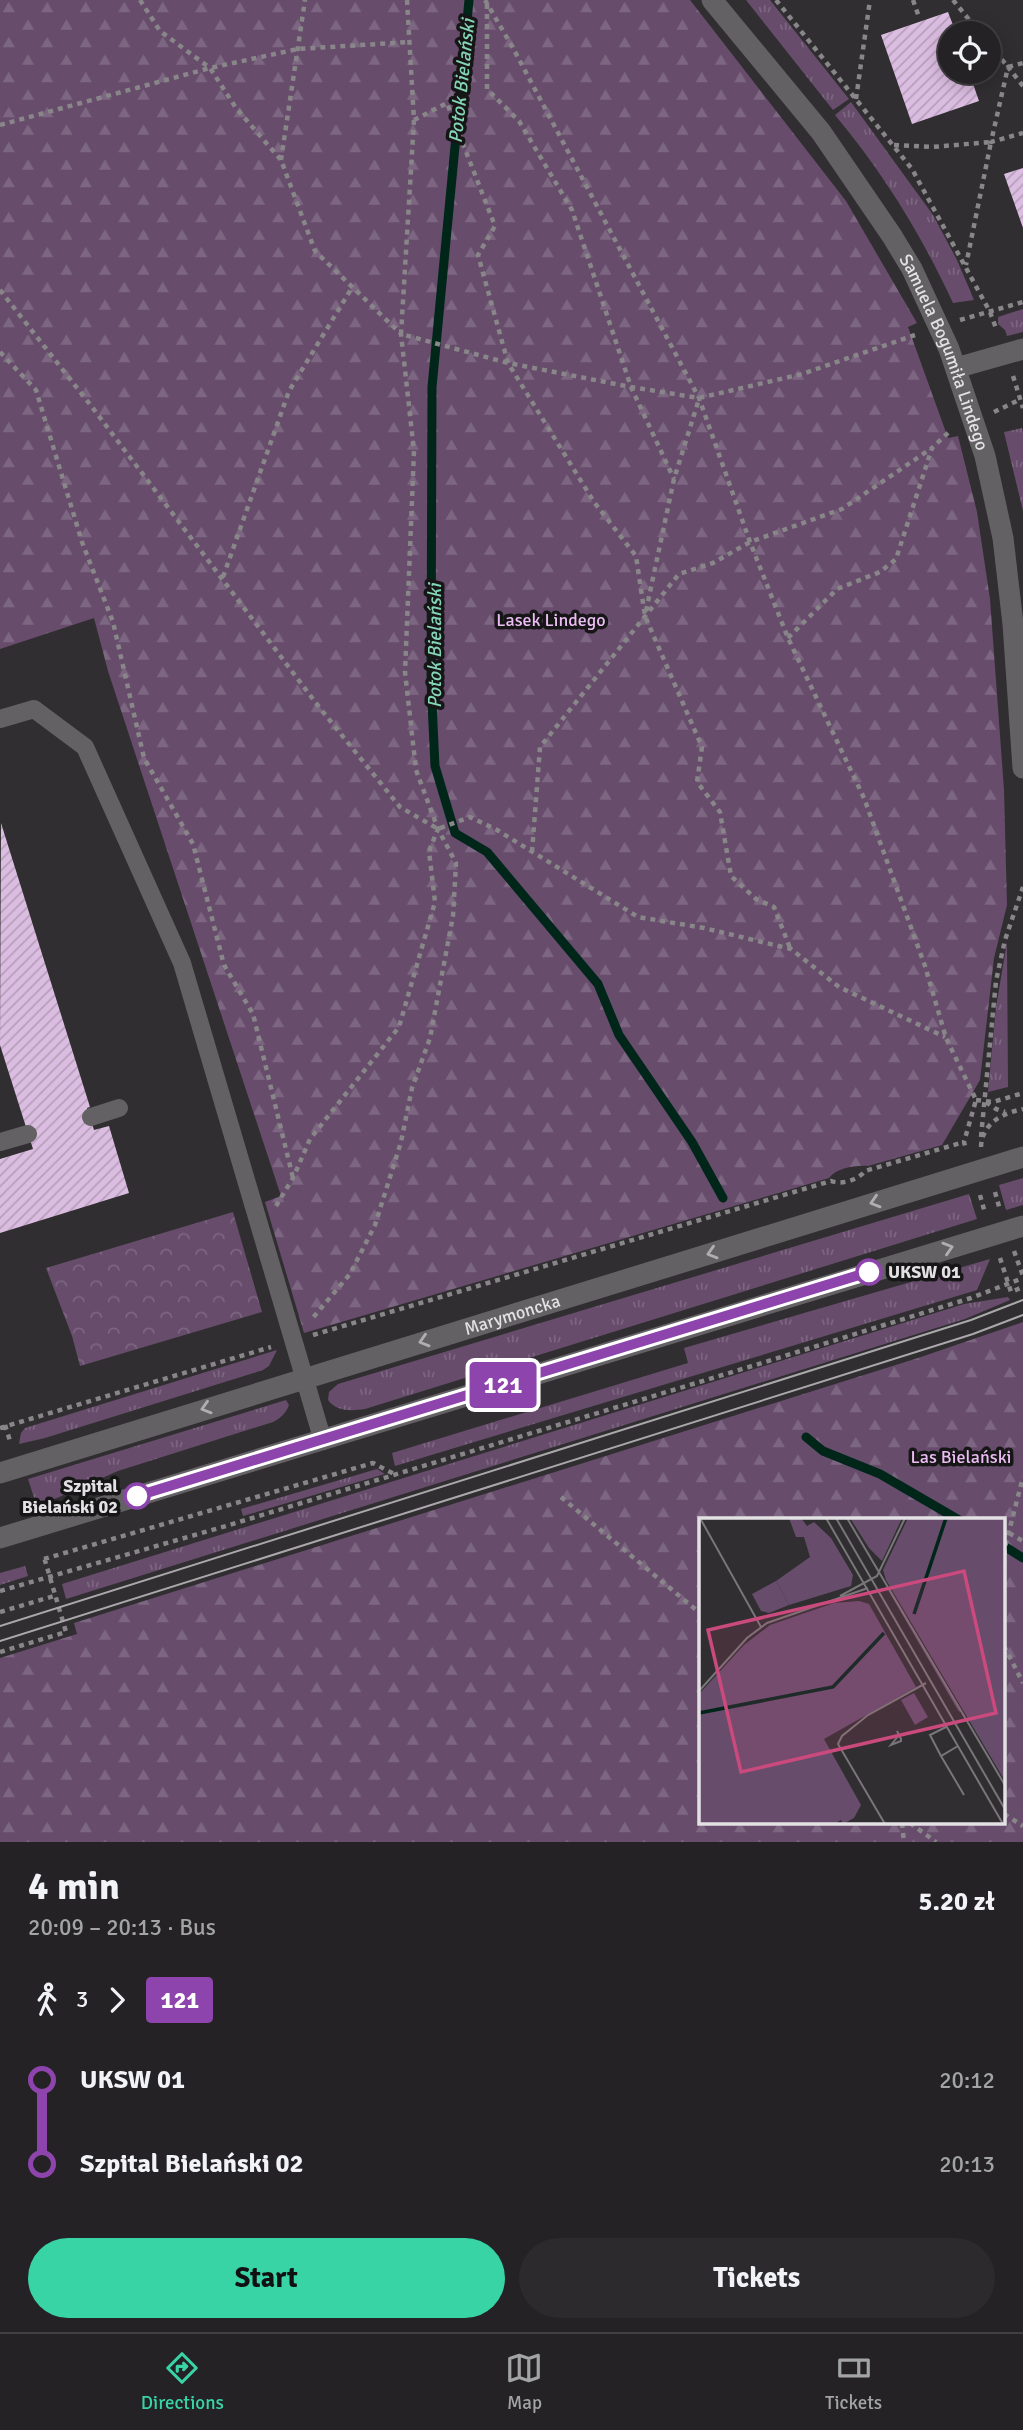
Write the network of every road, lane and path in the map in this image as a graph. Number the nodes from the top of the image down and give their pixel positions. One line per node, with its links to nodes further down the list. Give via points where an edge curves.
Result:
1 (141, 0): 17 (path, via 160,31)
2 (305, 0): 13 (path)
3 (407, 0): 12 (path)
4 (712, 0): 31 (main road, Samuela Bogumiła Lindego, via 821,132 904,255)
5 (776, 0): 19 (path)
6 (870, 0): 19 (path)
7 (913, 0): 10 (path)
8 (953, 0): 11 (path)
9 (486, 1): 37 (path, via 487,89 519,121 572,210); 38 (path)
10 (919, 17)
11 (970, 21)
12 (409, 42): 13 (path); 20 (path)
13 (298, 49): 17 (path); 25 (path)
14 (1001, 59): 16 (path)
15 (1023, 62): 16 (path)
16 (1008, 67): 18 (path); 23 (path)
17 (210, 68): 21 (path); 25 (path, via 236,108)
18 (1023, 86)
19 (856, 99): 24 (path)
20 (414, 120): 32 (path); 35 (path, via 447,103 456,124 495,226 478,255)
21 (0, 125)
22 (1023, 132): 23 (path)
23 (991, 142): 24 (path); 26 (path)
24 (893, 145): 26 (path, via 912,169)
25 (281, 160): 27 (path, via 315,251)
26 (965, 266): 30 (path)
27 (353, 286): 32 (path); 44 (path, via 289,391)
28 (0, 290): 44 (path)
29 (1023, 302): 30 (path)
30 (990, 312): 31 (path); 34 (path)
31 (939, 326): 36 (main road, Samuela Bogumiła Lindego); 38 (path, via 802,374)
32 (401, 334): 35 (path); 49 (path, via 414,451 405,672 416,770)
33 (0, 352): 64 (path, via 36,390 82,542 113,622 144,758 193,844 224,965 253,1014)
34 (1014, 352): 36 (main road); 39 (path)
35 (508, 363): 37 (path); 45 (path, via 594,502 636,556)
36 (956, 368): 48 (main road, Samuela Bogumiła Lindego, via 985,456 1003,538)
37 (631, 387): 38 (path); 42 (path)
38 (699, 398): 42 (path); 43 (path)
39 (1023, 408)
40 (957, 424): 41 (path)
41 (932, 448): 43 (path, via 842,509); 46 (path, via 896,559 880,572 837,589)
42 (674, 479): 45 (path)
43 (750, 542): 45 (path, via 713,563 679,574); 46 (path)
44 (223, 578): 49 (path, via 400,807)
45 (645, 616): 50 (path, via 540,747); 52 (path, via 702,747 696,782 720,812 731,876 756,899 774,907)
46 (788, 638): 53 (path, via 864,798)
47 (0, 719): 66 (lane, via 34,709 85,747 182,962)
48 (1023, 768)
49 (439, 828): 50 (path, via 470,817); 64 (path, via 429,850 435,902 399,1027 310,1139); 68 (path, via 456,863 453,916 430,1038 412,1088 401,1142 375,1225 349,1274)
50 (532, 852): 52 (path, via 638,917)
51 (1023, 887): 56 (path, via 996,982)
52 (791, 948): 53 (path, via 839,987)
53 (946, 1038): 55 (path)
54 (1023, 1093): 56 (path)
55 (976, 1100): 56 (path); 68 (path, via 964,1142 865,1171 861,1177 837,1184 831,1181)
56 (985, 1101): 58 (path); 61 (path)
57 (119, 1108): 59 (lane)
58 (1007, 1112)
59 (91, 1117)
60 (28, 1134): 62 (lane)
61 (981, 1137)
62 (1, 1141)
63 (1023, 1157): 69 (main road, Marymoncka, one-way to 69)
64 (293, 1178): 66 (path)
65 (1023, 1226): 71 (main road, one-way to 65)
66 (261, 1231): 68 (lane)
67 (1023, 1278): 73 (path)
68 (294, 1341): 69 (lane); 70 (path)
69 (304, 1378): 71 (lane); 72 (main road, Marymoncka, one-way to 72)
70 (0, 1428)
71 (323, 1441): 77 (main road)
72 (0, 1473)
73 (395, 1475): 80 (path, via 373,1463); 81 (path)
74 (1023, 1477): 76 (path)
75 (561, 1497): 84 (path)
76 (1009, 1533): 78 (path); 79 (path)
77 (0, 1538)
78 (1023, 1541)
79 (1006, 1552)
80 (44, 1559)
81 (0, 1591)
82 (54, 1595): 83 (path)
83 (0, 1612)
84 (699, 1612)
85 (66, 1632): 87 (path)
86 (1006, 1650): 88 (path)
87 (0, 1652)
88 (1023, 1683)
89 (1006, 1815): 91 (path)
90 (913, 1825): 92 (path)
91 (1023, 1826)
92 (936, 1842)

